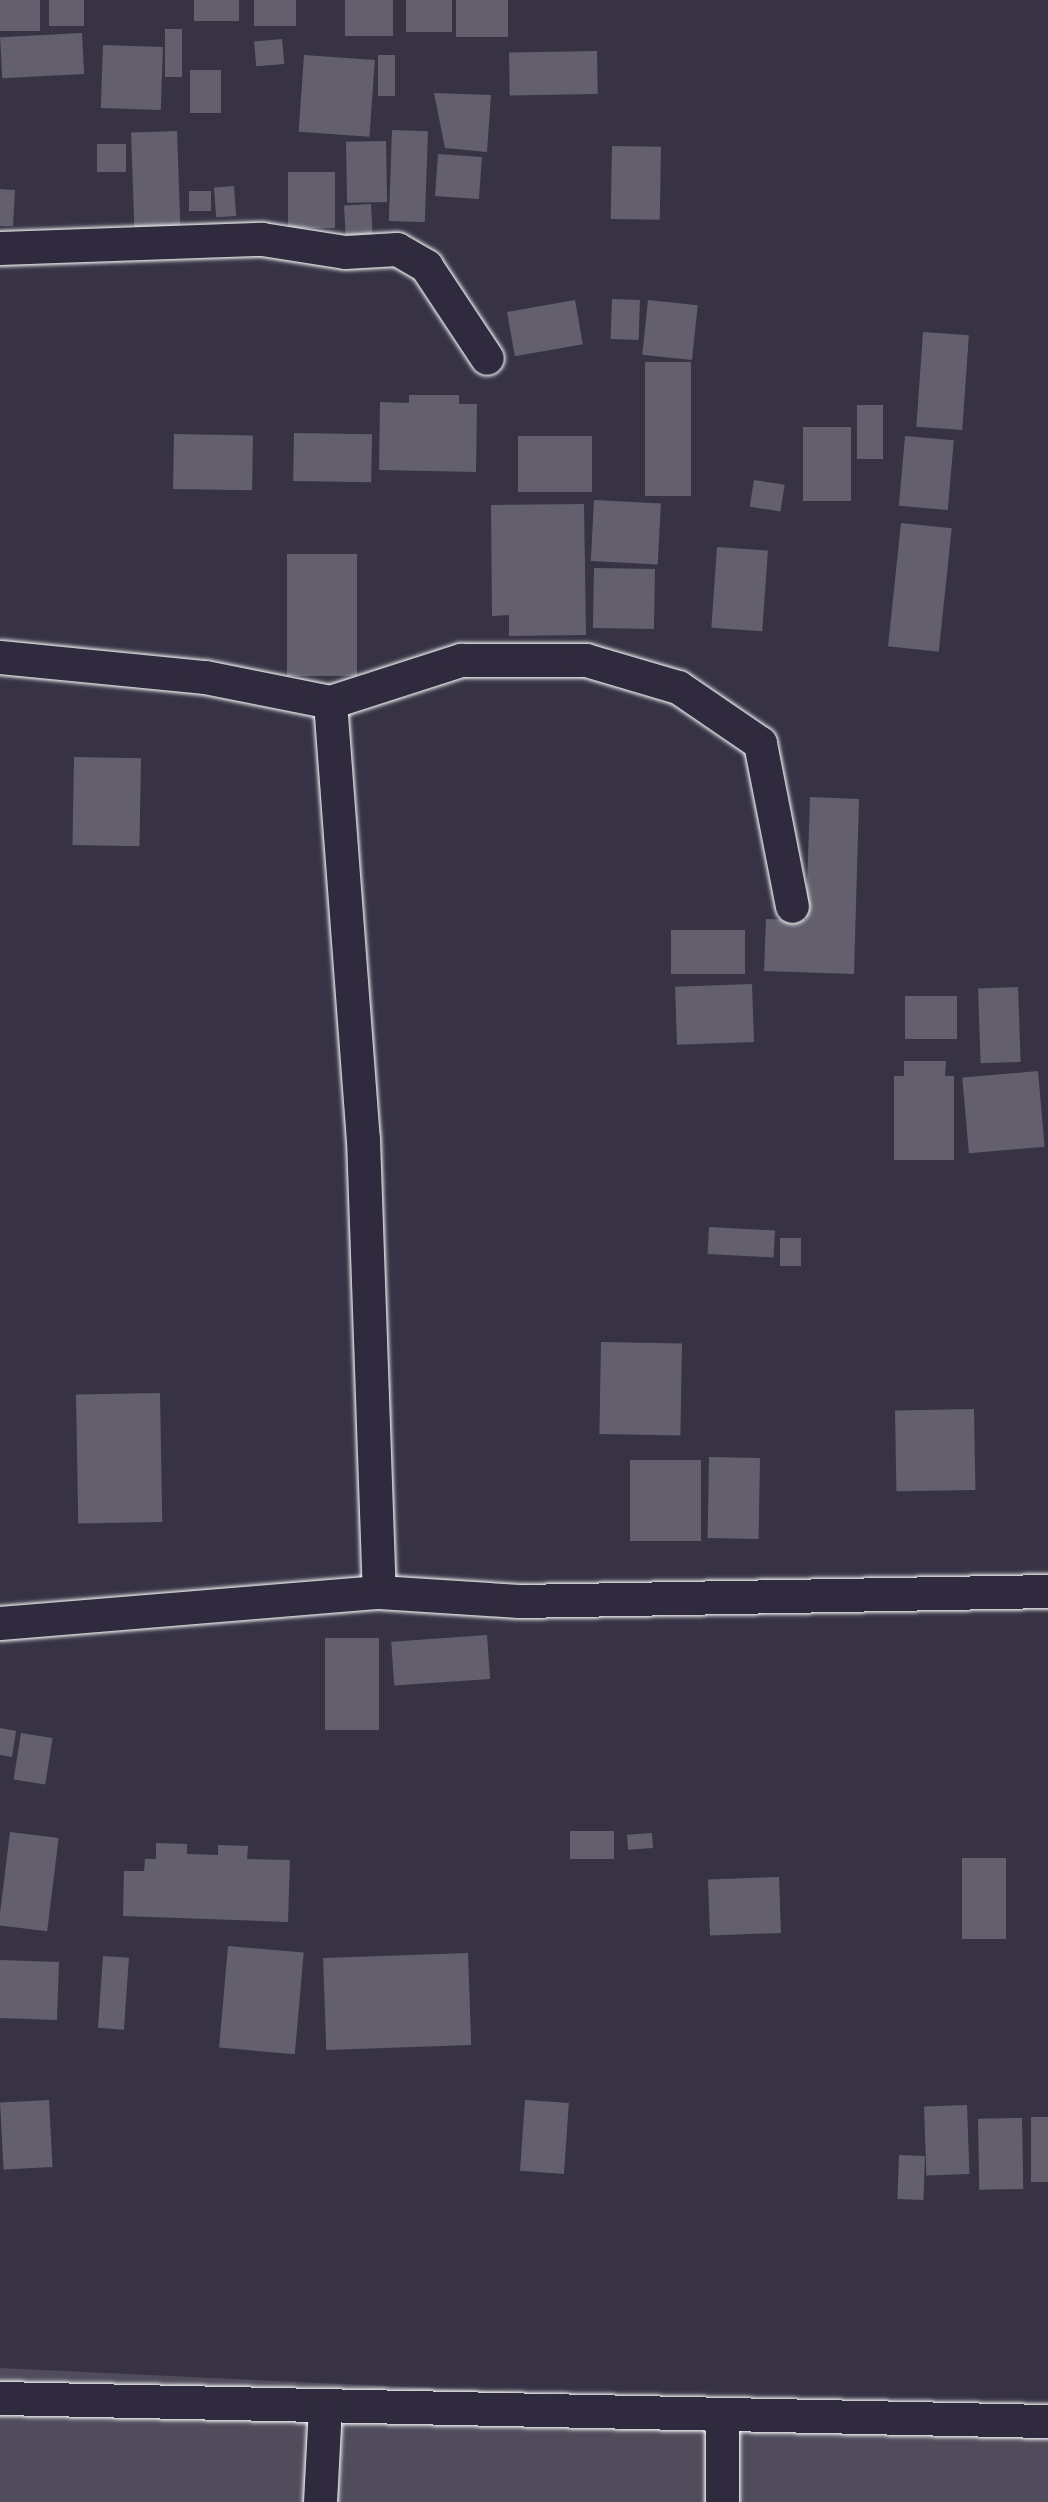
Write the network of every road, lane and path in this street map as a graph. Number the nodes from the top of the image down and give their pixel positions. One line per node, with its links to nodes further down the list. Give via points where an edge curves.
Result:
1 (0, 248): 2 (street, via 262,239 345,252 397,249 426,266)
2 (487, 358)
3 (0, 657): 4 (street, via 205,677)
4 (330, 702): 5 (street, via 461,660 586,660 678,687 760,743); 7 (street, via 363,1139)
5 (792, 906)
6 (1048, 1591): 7 (street, via 519,1601)
7 (379, 1592): 8 (street)
8 (0, 1623)
9 (0, 2398): 10 (street)
10 (325, 2405): 11 (street); 13 (street)
11 (722, 2414): 12 (street); 14 (street)
12 (1048, 2421)
13 (320, 2502)
14 (722, 2502)

